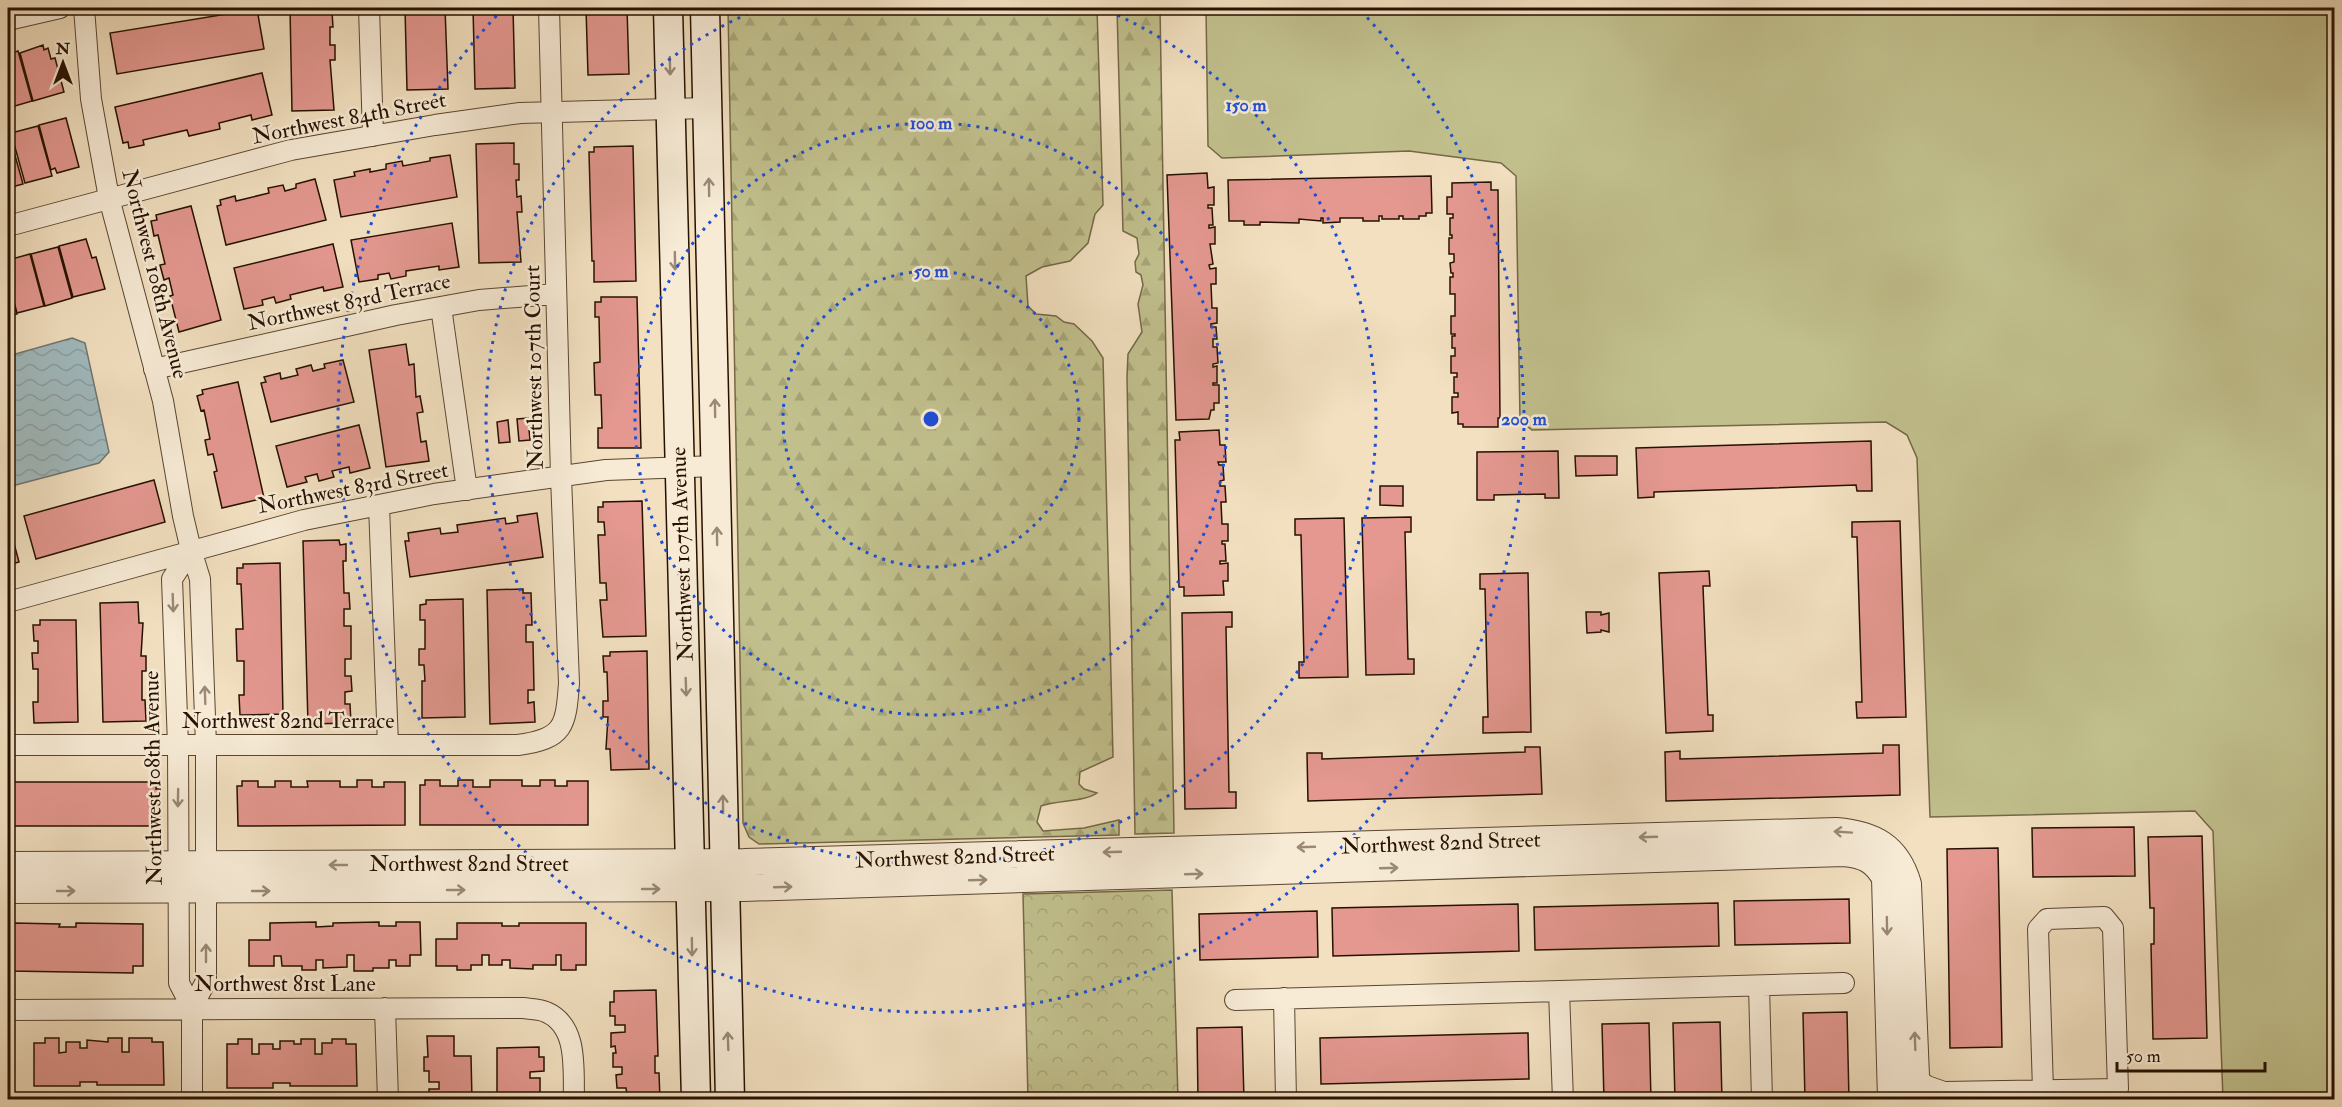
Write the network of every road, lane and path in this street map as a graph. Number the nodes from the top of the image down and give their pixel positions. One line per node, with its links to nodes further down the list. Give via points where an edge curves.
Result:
1 (60, 8): 7 (street)
2 (84, 8): 12 (street, Northwest 108th Avenue, via 91,99)
3 (369, 8): 11 (street)
4 (549, 8): 10 (street, Northwest 107th Court)
5 (668, 8): 9 (main road, Northwest 107th Avenue, one-way to 9)
6 (705, 8): 8 (main road, Northwest 107th Avenue)
7 (8, 20)
8 (707, 108): 9 (street, Northwest 84th Street); 18 (main road, Northwest 107th Avenue, one-way to 8)
9 (671, 109): 10 (street, Northwest 84th Street); 17 (main road, Northwest 107th Avenue, one-way to 17)
10 (552, 112): 11 (street, Northwest 84th Street, via 520,113); 14 (street, Northwest 107th Court)
11 (373, 136): 12 (street, Northwest 84th Street, via 291,150)
12 (109, 198): 13 (street, Northwest 84th Street); 16 (street, Northwest 108th Avenue)
13 (8, 226)
14 (556, 294): 15 (street, Northwest 83rd Terrace); 19 (street, Northwest 107th Court)
15 (441, 307): 16 (street, Northwest 83rd Terrace); 20 (street)
16 (154, 369): 22 (street, Northwest 108th Avenue)
17 (680, 466): 18 (street, Northwest 83rd Street); 19 (street, Northwest 83rd Street); 34 (main road, Northwest 107th Avenue, one-way to 34)
18 (716, 466): 33 (main road, Northwest 107th Avenue, one-way to 18)
19 (561, 477): 20 (street, Northwest 83rd Street); 24 (street, Northwest 107th Court, via 569,683)
20 (467, 490): 21 (street, Northwest 83rd Street)
21 (379, 505): 22 (street, Northwest 83rd Street); 28 (street)
22 (191, 550): 23 (street, Northwest 83rd Street); 26 (street, Northwest 108th Avenue, one-way to 26, via 172,579); 27 (street, Northwest 108th Avenue, one-way to 22, via 200,579)
23 (8, 602)
24 (563, 725): 28 (street, Northwest 82nd Terrace, via 551,737 518,745)
25 (8, 745): 26 (street, Northwest 82nd Terrace)
26 (178, 745): 27 (street, Northwest 82nd Terrace); 31 (street, Northwest 108th Avenue, one-way to 31)
27 (206, 745): 28 (street, Northwest 82nd Terrace); 32 (street, Northwest 108th Avenue)
28 (388, 745)
29 (1888, 862): 33 (street, Northwest 82nd Street, via 1844,853); 46 (street, one-way to 29, via 1910,903 1904,869); 57 (street, one-way to 57, via 1885,878)
30 (8, 865): 31 (street, Northwest 82nd Street)
31 (178, 865): 32 (street, Northwest 82nd Street); 36 (street, Northwest 108th Avenue)
32 (206, 865): 34 (street, Northwest 82nd Street, one-way to 32); 37 (street, Northwest 108th Avenue)
33 (724, 875): 34 (street, Northwest 82nd Street); 53 (main road, Northwest 107th Avenue, one-way to 33)
34 (691, 876): 37 (street, Northwest 82nd Street, one-way to 34); 52 (main road, Northwest 107th Avenue, one-way to 52)
35 (8, 891): 36 (street, Northwest 82nd Street, one-way to 36)
36 (178, 891): 37 (street, Northwest 82nd Street); 43 (street, Northwest 108th Avenue, via 179,983)
37 (206, 891): 43 (street, Northwest 108th Avenue, one-way to 37, via 206,981)
38 (1844, 983): 39 (street)
39 (1759, 986): 40 (street); 56 (street)
40 (1559, 991): 41 (street); 55 (street)
41 (1284, 998): 42 (street); 54 (street)
42 (1235, 1000)
43 (192, 1008): 44 (street, Northwest 81st Lane); 45 (street, Northwest 81st Lane); 49 (street, Northwest 108th Avenue)
44 (385, 1008): 50 (street); 51 (street, Northwest 81st Lane, via 546,1011 569,1033)
45 (8, 1010)
46 (1916, 1089): 48 (street, via 1927,1086 1944,1092)
47 (2118, 1094): 48 (street); 48 (street, via 2113,928 2104,917 2047,919 2038,929)
48 (2043, 1095)
49 (192, 1100)
50 (388, 1100)
51 (574, 1100)
52 (696, 1100)
53 (730, 1100)
54 (1286, 1100)
55 (1563, 1100)
56 (1762, 1100)
57 (1891, 1100)

